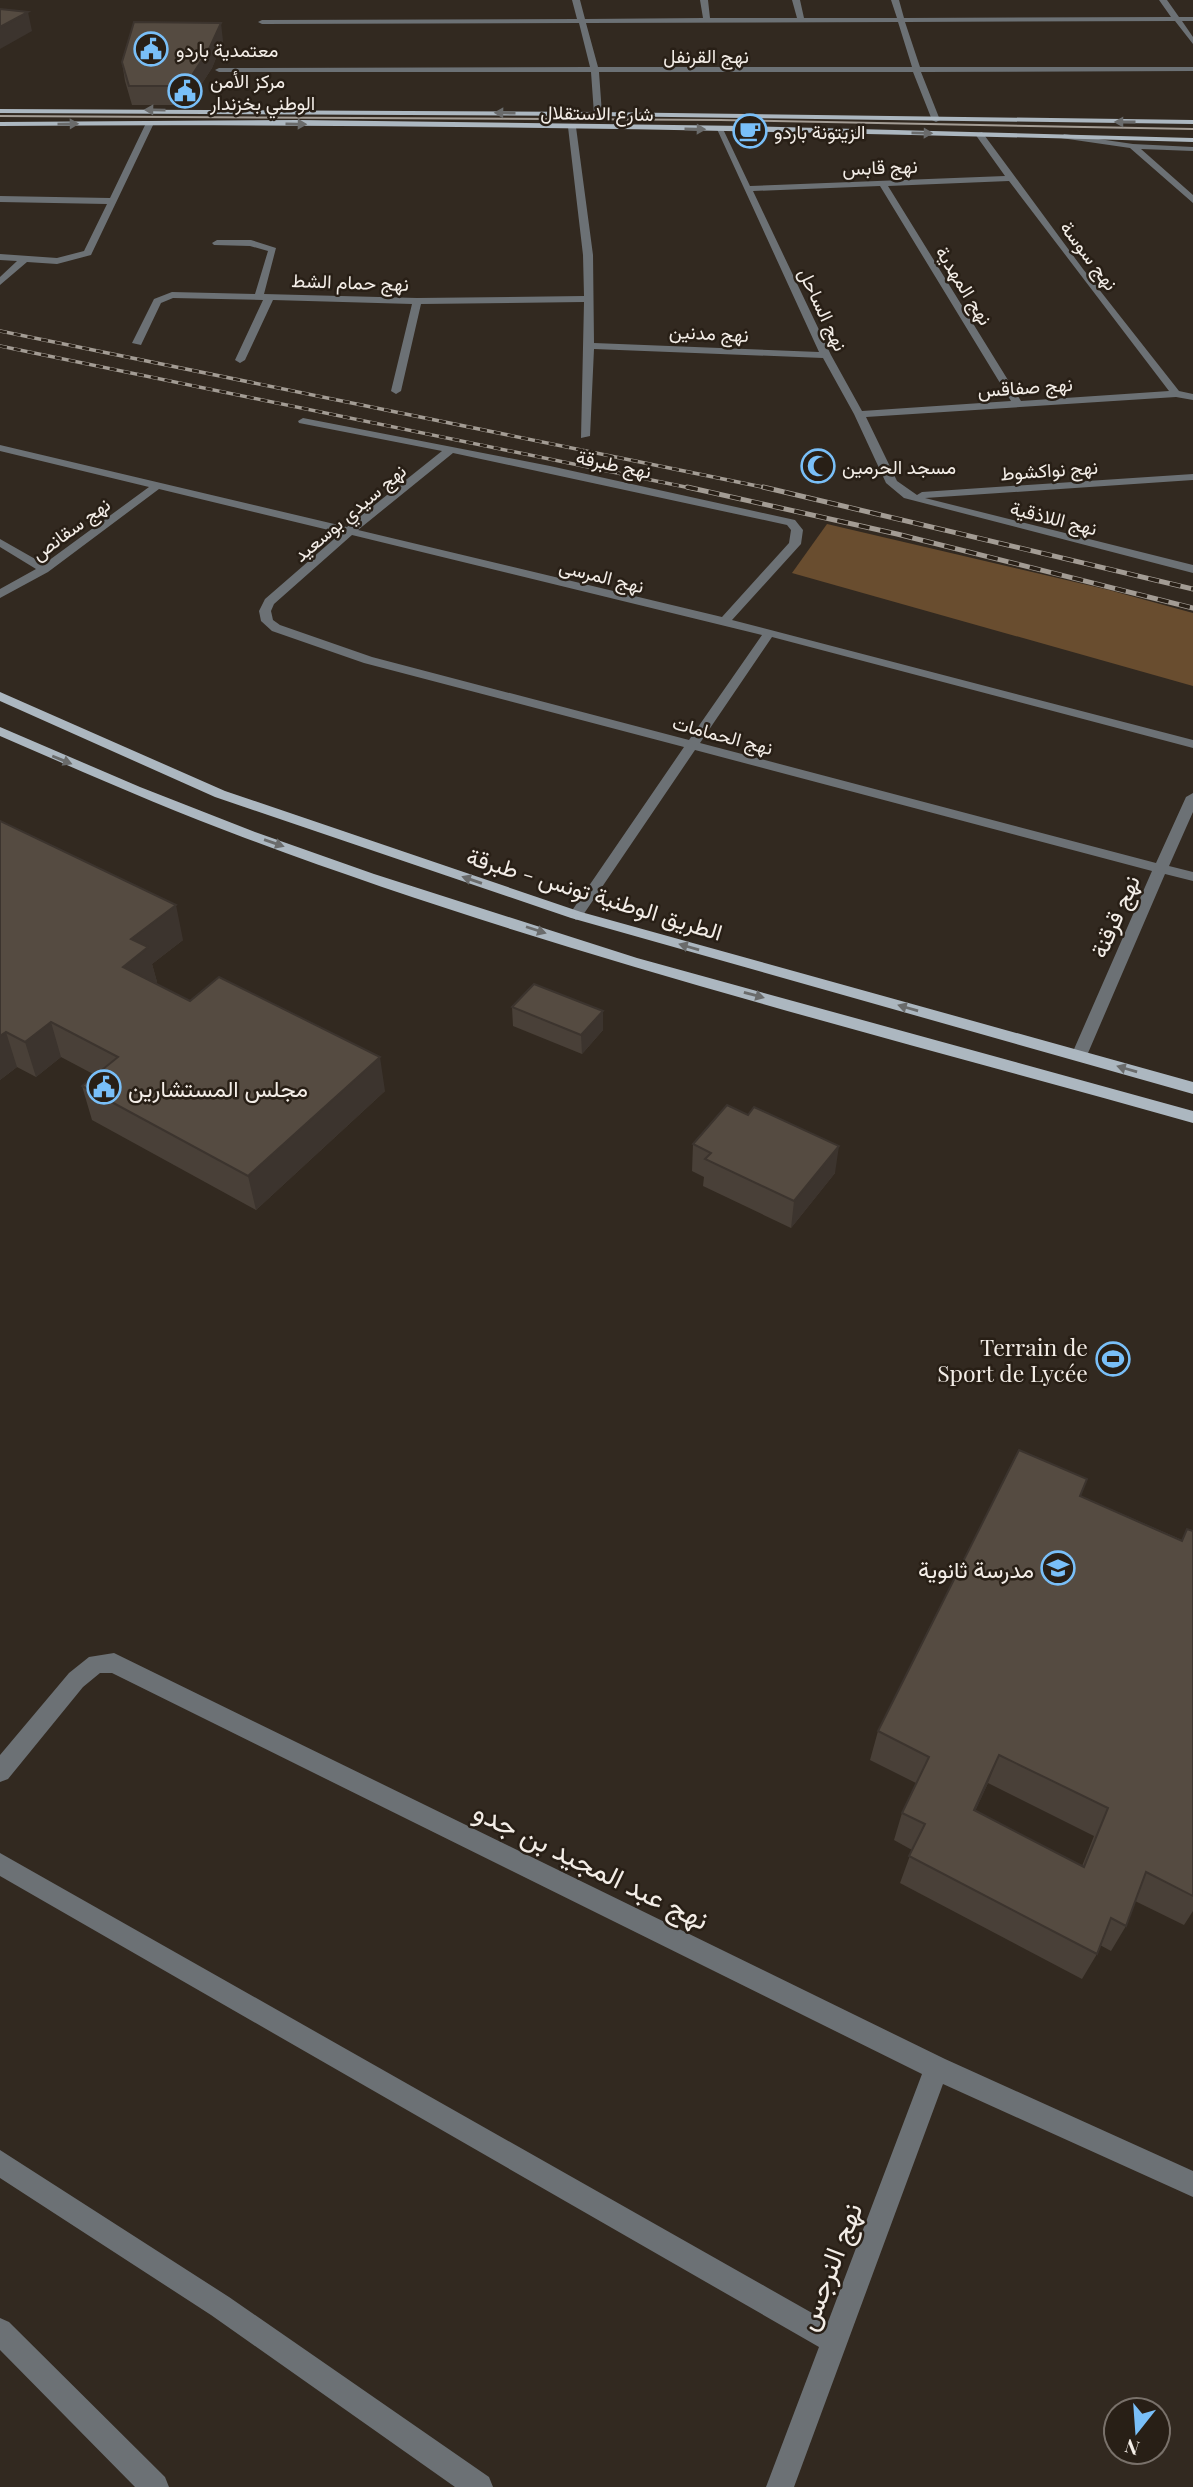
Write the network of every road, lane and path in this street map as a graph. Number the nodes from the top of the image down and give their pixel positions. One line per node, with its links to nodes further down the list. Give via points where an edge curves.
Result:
1 (576, 0): 8 (street)
2 (704, 0): 9 (street)
3 (796, 0): 10 (street)
4 (895, 0): 11 (street)
5 (1163, 0): 6 (street)
6 (1176, 19): 7 (street); 11 (street); 13 (street)
7 (1193, 19)
8 (581, 20): 9 (street); 12 (street); 16 (street)
9 (706, 20): 10 (street)
10 (801, 20): 11 (street)
11 (901, 20): 17 (street)
12 (262, 22)
13 (1193, 42)
14 (1193, 69): 17 (street, نهج القرنفل)
15 (219, 70): 16 (street, نهج القرنفل)
16 (594, 71): 17 (street, نهج القرنفل); 19 (street)
17 (917, 71): 20 (street)
18 (0, 111): 19 (main road, شارع الاستقلال, one-way to 18)
19 (598, 114): 20 (main road, شارع الاستقلال)
20 (936, 120): 22 (main road, شارع الاستقلال, one-way to 20)
21 (150, 122): 23 (main road, شارع الاستقلال, one-way to 21); 24 (main road, شارع الاستقلال, one-way to 24); 36 (street)
22 (1193, 122)
23 (0, 124)
24 (572, 127): 25 (main road, شارع الاستقلال, one-way to 25); 42 (street)
25 (719, 129): 26 (main road, شارع الاستقلال, one-way to 26); 33 (street, نهج الساحل)
26 (979, 134): 27 (main road, شارع الاستقلال); 31 (street, نهج سوسة)
27 (1064, 136): 28 (main road, شارع الاستقلال); 29 (street)
28 (1193, 140)
29 (1133, 146): 30 (street); 35 (street)
30 (1193, 149)
31 (1012, 178): 32 (street, نهج قابس); 49 (street, نهج سوسة)
32 (882, 183): 33 (street, نهج قابس); 51 (street, نهج المهدية)
33 (749, 189): 46 (street, نهج الساحل)
34 (0, 200): 36 (street)
35 (1193, 200)
36 (113, 201): 39 (street, via 88,253 57,261)
37 (216, 243): 41 (street, via 251,243 273,250)
38 (0, 257): 39 (street)
39 (24, 259): 40 (street)
40 (0, 282)
41 (264, 296): 43 (street, نهج حمام الشط); 44 (street, نهج حمام الشط, via 164,296); 47 (street)
42 (589, 299): 43 (street, نهج حمام الشط); 45 (street)
43 (416, 301): 48 (street)
44 (137, 342)
45 (589, 346): 46 (street, نهج مدنين); 54 (street)
46 (827, 355): 52 (street, نهج الساحل)
47 (240, 360)
48 (396, 391)
49 (1176, 394): 50 (street, نهج صفاقس); 51 (street, نهج صفاقس)
50 (1193, 397)
51 (1018, 404): 52 (street, نهج صفاقس)
52 (859, 414): 59 (street, نهج الساحل, via 892,483)
53 (303, 421): 56 (street, نهج طبرقة)
54 (584, 436)
55 (0, 448): 58 (street, نهج المرسى)
56 (452, 449): 60 (street, نهج سيدي بوسعيد); 66 (street, نهج طبرقة, via 791,522 797,530 795,544)
57 (1193, 477): 59 (street, نهج نواكشوط)
58 (157, 486): 60 (street, نهج المرسى); 62 (street, نهج سقانص)
59 (908, 496): 63 (street, نهج اللاذقية)
60 (349, 531): 65 (street, نهج سيدي بوسعيد); 66 (street, نهج المرسى)
61 (0, 542): 62 (street)
62 (44, 569): 64 (street, نهج سقانص)
63 (1193, 569)
64 (0, 594)
65 (269, 602): 71 (street, نهج الحمامات, via 267,621 276,628 368,660)
66 (725, 621): 67 (street, نهج المرسى)
67 (769, 633): 70 (street, نهج المرسى); 71 (street)
68 (0, 696): 75 (main road, الطريق الوطنية تونس - طبرقة, one-way to 68, via 220,794)
69 (0, 732): 78 (main road, one-way to 78, via 250,835 408,889 632,961)
70 (1193, 744)
71 (692, 746): 73 (street, نهج الحمامات); 75 (street)
72 (1193, 796): 73 (street, نهج قرقنة)
73 (1160, 869): 74 (street, نهج الحمامات); 76 (street, نهج قرقنة)
74 (1193, 877)
75 (576, 915): 76 (main road, الطريق الوطنية تونس - طبرقة, one-way to 75)
76 (1079, 1056): 77 (main road, الطريق الوطنية تونس - طبرقة, one-way to 76)
77 (1193, 1088)
78 (1193, 1117)
79 (0, 1772): 81 (street, نهج عبد المجيد بن جدو, via 76,1680 96,1664 114,1662)
80 (0, 1864): 85 (street)
81 (936, 2068): 83 (street, نهج عبد المجيد بن جدو); 85 (street, نهج النرجس)
82 (0, 2163): 87 (street, via 220,2306)
83 (1193, 2184)
84 (0, 2331): 86 (street)
85 (833, 2340): 88 (street, نهج النرجس)
86 (155, 2487)
87 (479, 2487)
88 (779, 2487)

